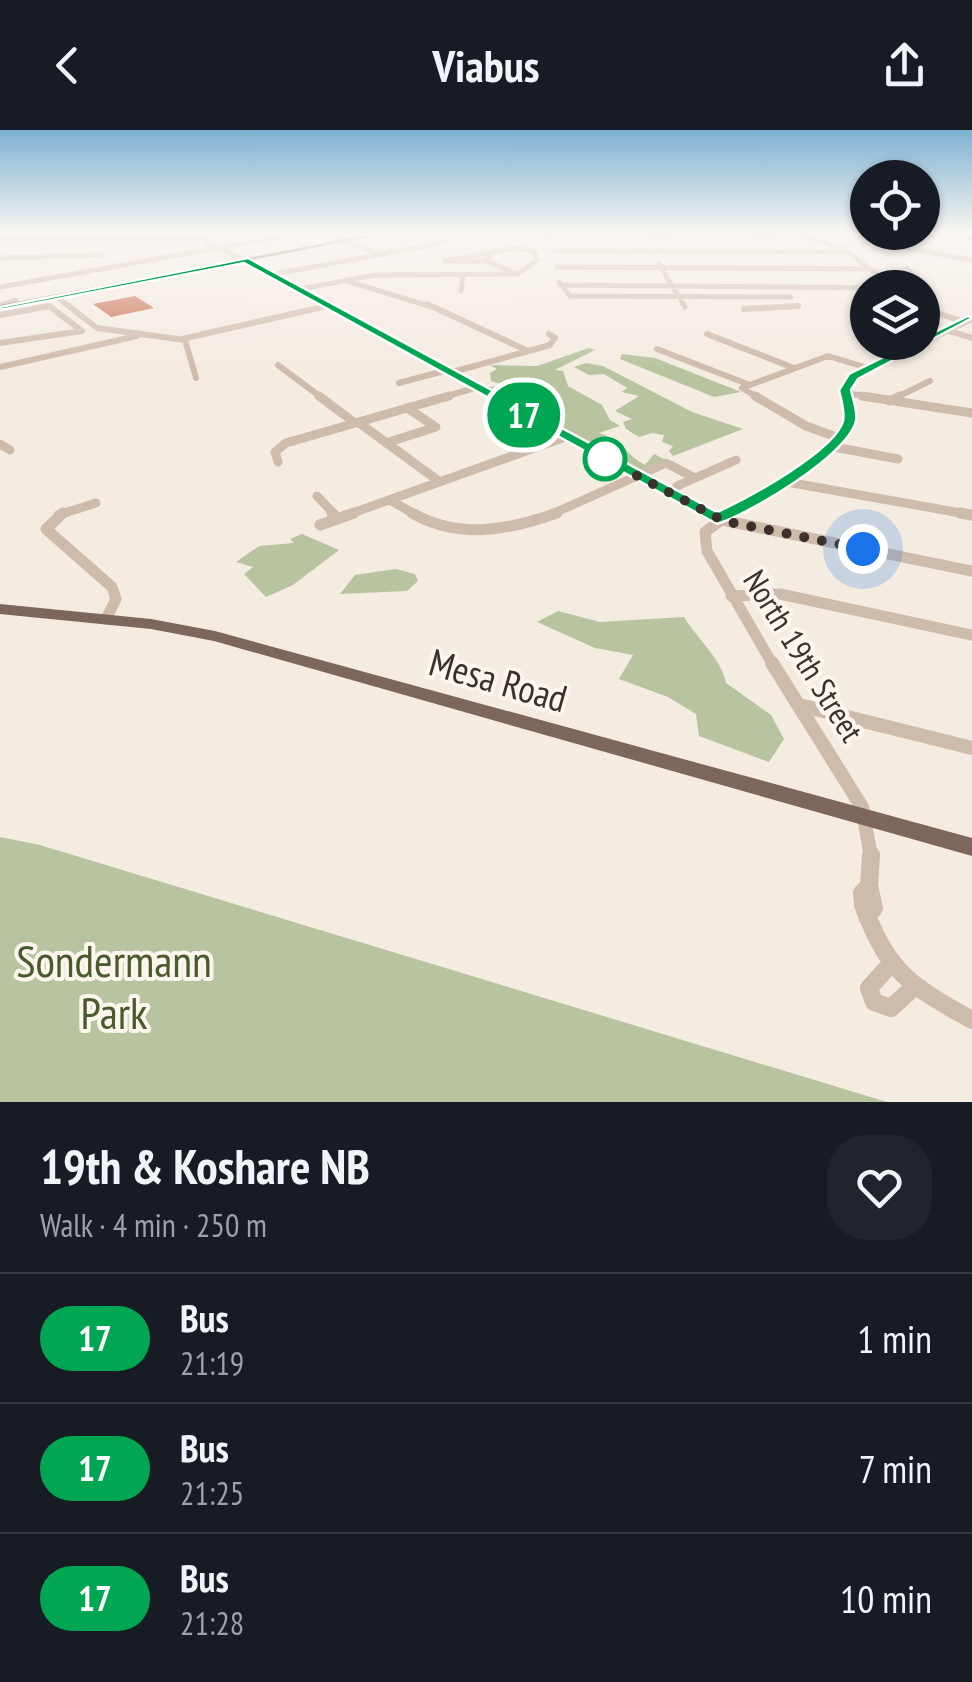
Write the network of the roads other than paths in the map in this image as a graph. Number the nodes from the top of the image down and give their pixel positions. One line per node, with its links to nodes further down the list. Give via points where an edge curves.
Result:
1 (40, 279): 13 (street)
2 (144, 279): 20 (main road)
3 (284, 279): 17 (street)
4 (329, 279): 11 (street)
5 (361, 279): 10 (street)
6 (462, 279): 18 (street)
7 (559, 279): 12 (street)
8 (667, 279): 14 (street)
9 (775, 279): 15 (street)
10 (346, 280): 11 (street); 45 (street, via 370,292 418,300)
11 (335, 282): 17 (street)
12 (560, 285): 14 (street); 19 (street)
13 (1, 286): 23 (street)
14 (671, 286): 15 (street); 21 (street)
15 (781, 286): 16 (street); 22 (street)
16 (850, 287)
17 (301, 289): 24 (street)
18 (461, 292)
19 (565, 295): 21 (street)
20 (57, 296): 23 (main road); 33 (street)
21 (676, 297): 22 (street); 26 (street)
22 (791, 297): 27 (street, via 798,306)
23 (18, 302): 25 (main road)
24 (327, 306): 39 (street); 50 (street)
25 (0, 307)
26 (686, 307)
27 (744, 308)
28 (940, 314): 30 (street)
29 (0, 315): 34 (street, via 52,307)
30 (952, 318): 31 (street); 32 (street)
31 (969, 320): 35 (street)
32 (941, 324)
33 (97, 328): 34 (street); 36 (street)
34 (82, 331): 41 (street)
35 (950, 331): 40 (street); 49 (street)
36 (140, 334): 39 (street); 46 (street)
37 (549, 334): 45 (street, via 553,343)
38 (706, 334): 43 (street)
39 (182, 338): 51 (street, via 191,348)
40 (972, 338)
41 (0, 343)
42 (754, 343): 43 (street)
43 (740, 348): 48 (street)
44 (657, 350): 54 (street)
45 (528, 352): 50 (street)
46 (0, 366)
47 (278, 366): 60 (street)
48 (794, 368): 49 (street, via 831,356); 54 (street)
49 (868, 368): 56 (street, via 853,376)
50 (446, 372): 53 (street); 55 (street)
51 (196, 378)
52 (930, 381): 57 (street)
53 (399, 383)
54 (750, 385): 62 (street, via 742,388)
55 (475, 388): 58 (street); 61 (street)
56 (845, 393): 57 (street); 62 (street, via 851,418)
57 (890, 401): 59 (street)
58 (407, 408): 60 (street); 63 (street, via 436,427)
59 (972, 413)
60 (357, 423): 63 (street); 69 (street, via 286,443 275,452)
61 (565, 437): 70 (street); 72 (street)
62 (839, 438): 65 (street)
63 (386, 442): 72 (street)
64 (0, 444): 66 (street)
65 (829, 446): 67 (street); 73 (street)
66 (10, 450)
67 (898, 459)
68 (736, 460): 71 (street)
69 (278, 462)
70 (639, 477): 71 (street, via 666,463); 76 (street, via 529,524 487,532 429,524); 81 (street)
71 (694, 478): 74 (street)
72 (440, 482): 76 (street)
73 (787, 482): 78 (street); 79 (street)
74 (677, 486)
75 (317, 496): 80 (street)
76 (390, 500): 80 (street)
77 (96, 504): 87 (street, via 57,515 46,528 110,583 116,600)
78 (742, 508): 81 (street); 83 (street, via 742,520)
79 (972, 515)
80 (338, 518): 82 (street)
81 (717, 519): 83 (street); 85 (street, North 19th Street, via 704,540)
82 (320, 525)
83 (754, 528): 84 (street)
84 (972, 570)
85 (732, 596): 88 (street, via 780,594); 89 (street, North 19th Street)
86 (0, 609): 87 (main road, Mesa Road)
87 (106, 619): 91 (main road, Mesa Road, via 214,636)
88 (972, 635)
89 (799, 705): 90 (street); 91 (street, North 19th Street)
90 (972, 748)
91 (866, 817): 92 (main road, Mesa Road); 93 (street, via 874,872 874,908 867,917)
92 (972, 847)
93 (889, 966): 94 (street); 94 (street, via 869,988 874,1002 891,1008)
94 (914, 987): 95 (street)
95 (972, 1020)

